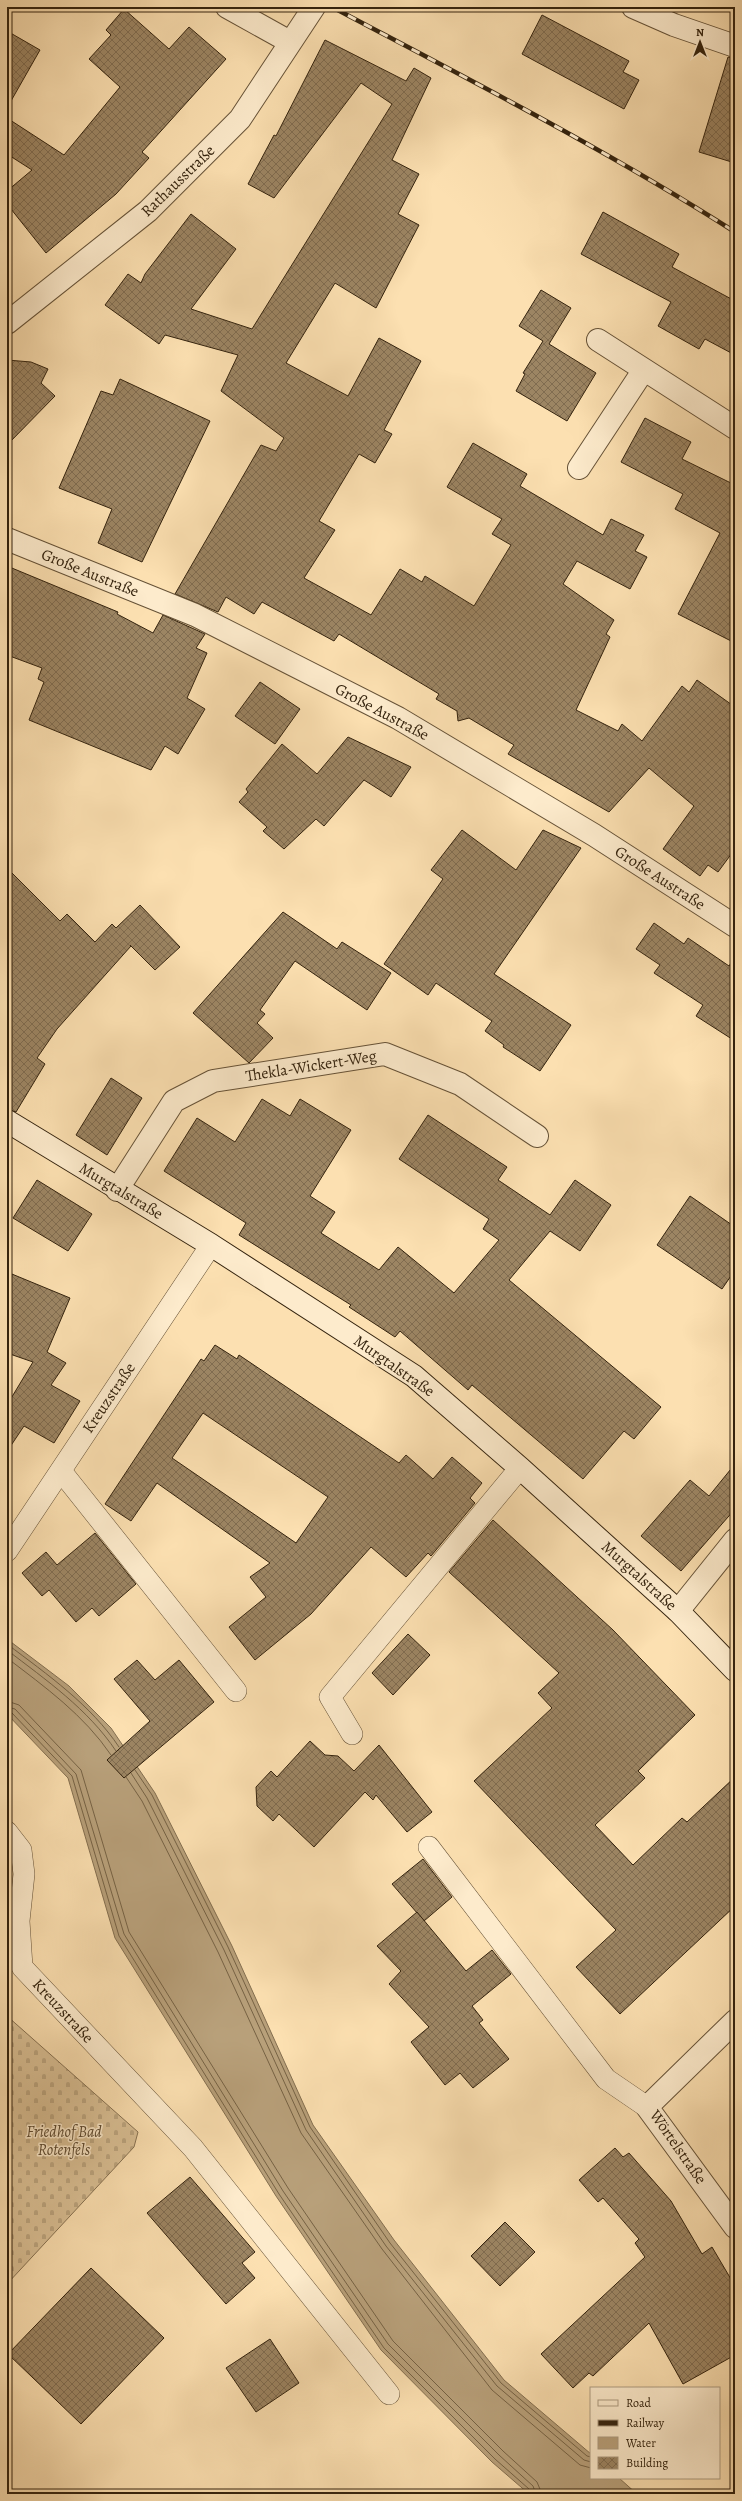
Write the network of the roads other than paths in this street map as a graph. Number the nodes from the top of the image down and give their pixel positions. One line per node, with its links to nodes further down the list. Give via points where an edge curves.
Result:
1 (227, 7): 4 (street)
2 (314, 7): 4 (street, Rathausstraße)
3 (633, 7): 5 (street, via 674,25)
4 (290, 42): 6 (street, Rathausstraße, via 240,120 148,212)
5 (735, 46)
6 (7, 323)
7 (598, 340): 8 (street)
8 (643, 371): 9 (street); 10 (street)
9 (735, 428)
10 (579, 468)
11 (7, 539): 12 (street, Große Austraße, via 195,615 398,718 594,835)
12 (735, 926)
13 (7, 1121): 15 (street, Murgtalstraße)
14 (537, 1136): 15 (street, Thekla-Wickert-Weg, via 460,1084 385,1054 213,1081 174,1101)
15 (117, 1190): 16 (street, Murgtalstraße)
16 (211, 1245): 17 (street, Murgtalstraße, via 414,1376); 18 (lane, Kreuzstraße)
17 (520, 1468): 21 (street, Murgtalstraße); 24 (lane, via 330,1698)
18 (60, 1471): 20 (lane, Kreuzstraße); 23 (lane)
19 (735, 1540): 21 (street)
20 (7, 1551)
21 (678, 1612): 22 (street, Murgtalstraße)
22 (735, 1670)
23 (236, 1691)
24 (352, 1734)
25 (7, 1832): 30 (lane, Kreuzstraße, via 21,1850 24,1874 19,1921 22,1967 193,2148)
26 (429, 1847): 28 (lane, via 606,2079)
27 (735, 2021): 28 (street, Wörtelstraße)
28 (647, 2107): 29 (street, Wörtelstraße)
29 (735, 2227)
30 (389, 2394)

